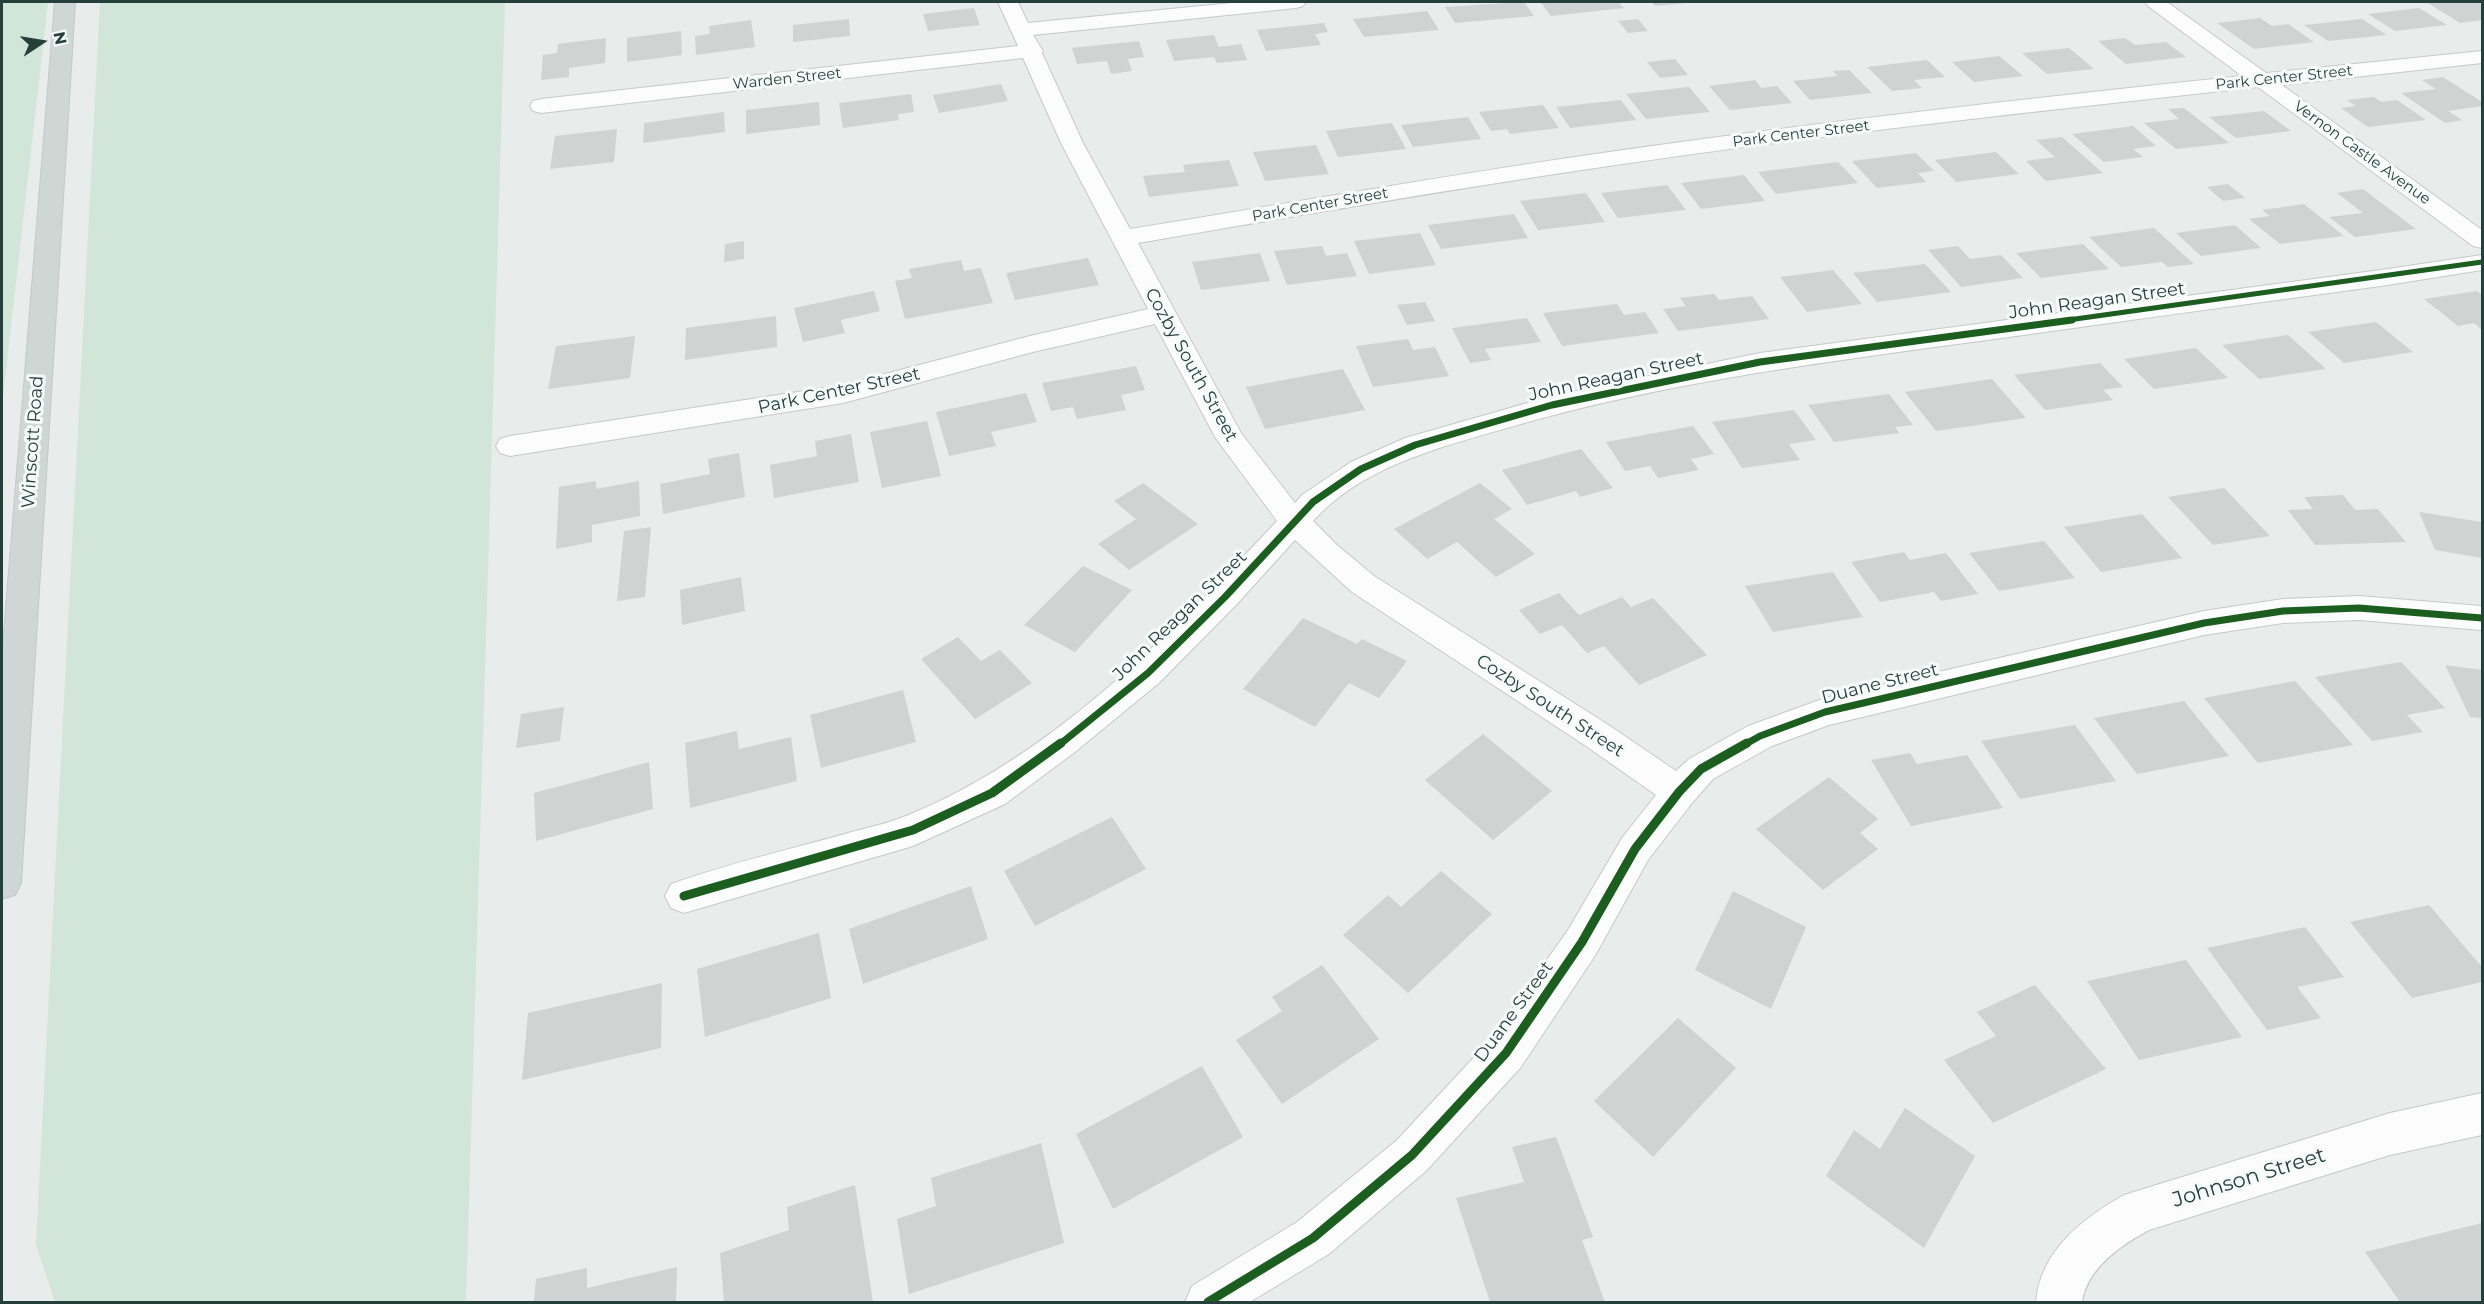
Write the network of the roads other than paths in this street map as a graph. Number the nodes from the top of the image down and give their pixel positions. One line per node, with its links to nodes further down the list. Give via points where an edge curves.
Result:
1 (66, 2): 17 (main road, Winscott Road)
2 (1008, 2): 5 (street, Cozby South Street)
3 (1296, 2): 5 (street, Warden Street)
4 (2155, 2): 7 (street, Vernon Castle Avenue)
5 (1028, 41): 8 (street, Warden Street); 9 (street, Cozby South Street, via 1072,143)
6 (2482, 57): 7 (street, Park Center Street)
7 (2262, 80): 9 (street, Park Center Street, via 1682,149); 10 (street, Vernon Castle Avenue)
8 (541, 106)
9 (1123, 238): 12 (street, Cozby South Street)
10 (2482, 241)
11 (2482, 262): 14 (street, John Reagan Street, via 1760,362 1552,405 1414,445 1361,469 1313,502)
12 (1163, 314): 13 (street, Park Center Street, via 1030,344 843,394); 14 (street, Cozby South Street, via 1228,437)
13 (510, 446)
14 (1295, 521): 16 (street, Cozby South Street, via 1363,584); 18 (street, John Reagan Street, via 1148,673 1064,742 992,793 914,830)
15 (2482, 618): 16 (street, Duane Street, via 2359,608 2283,611 2204,623 1825,712 1760,736 1701,769)
16 (1679, 792): 20 (street, Duane Street, via 1635,849 1582,942 1491,1070 1412,1155 1313,1238)
17 (2, 883)
18 (684, 896)
19 (2482, 1114): 21 (street, Johnson Street, via 2390,1134 2140,1211 2103,1233 2071,1267)
20 (1208, 1302)
21 (2059, 1302)

